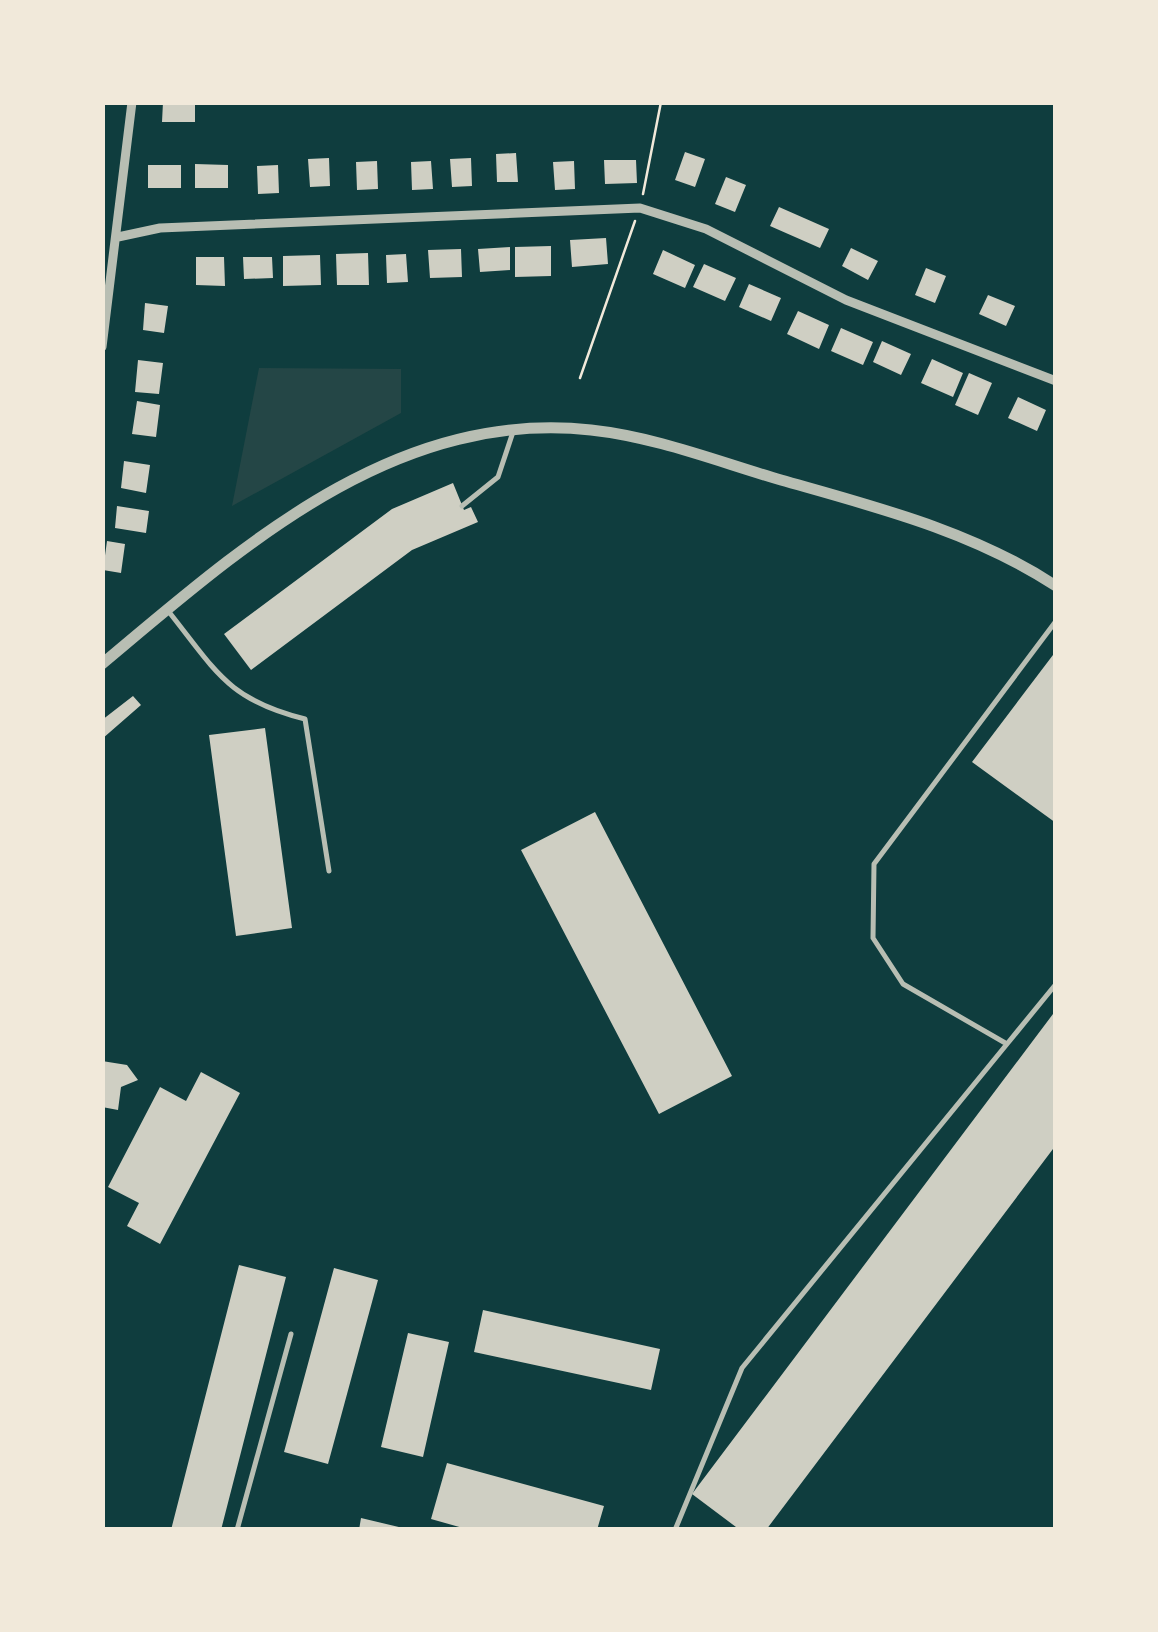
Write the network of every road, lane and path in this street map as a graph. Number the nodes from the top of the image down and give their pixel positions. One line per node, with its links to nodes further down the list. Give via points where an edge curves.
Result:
1 (132, 102): 4 (street)
2 (660, 102): 3 (path)
3 (640, 208): 4 (street, via 160,228); 6 (path); 7 (street, via 706,229 846,300)
4 (118, 237): 5 (street)
5 (102, 347)
6 (580, 378)
7 (1056, 381)
8 (514, 428): 9 (lane, via 498,477); 10 (street, via 590,430 673,448 943,529); 11 (street, via 432,444 349,480 261,534)
9 (462, 506)
10 (1056, 586)
11 (167, 610): 13 (street); 14 (lane, via 225,684 261,708 305,719)
12 (1056, 621): 16 (lane, via 874,864 872,938 903,984)
13 (102, 664)
14 (329, 871)
15 (1056, 984): 16 (lane)
16 (1008, 1044): 19 (lane, via 742,1368)
17 (292, 1334): 18 (lane)
18 (237, 1530)
19 (675, 1530)

